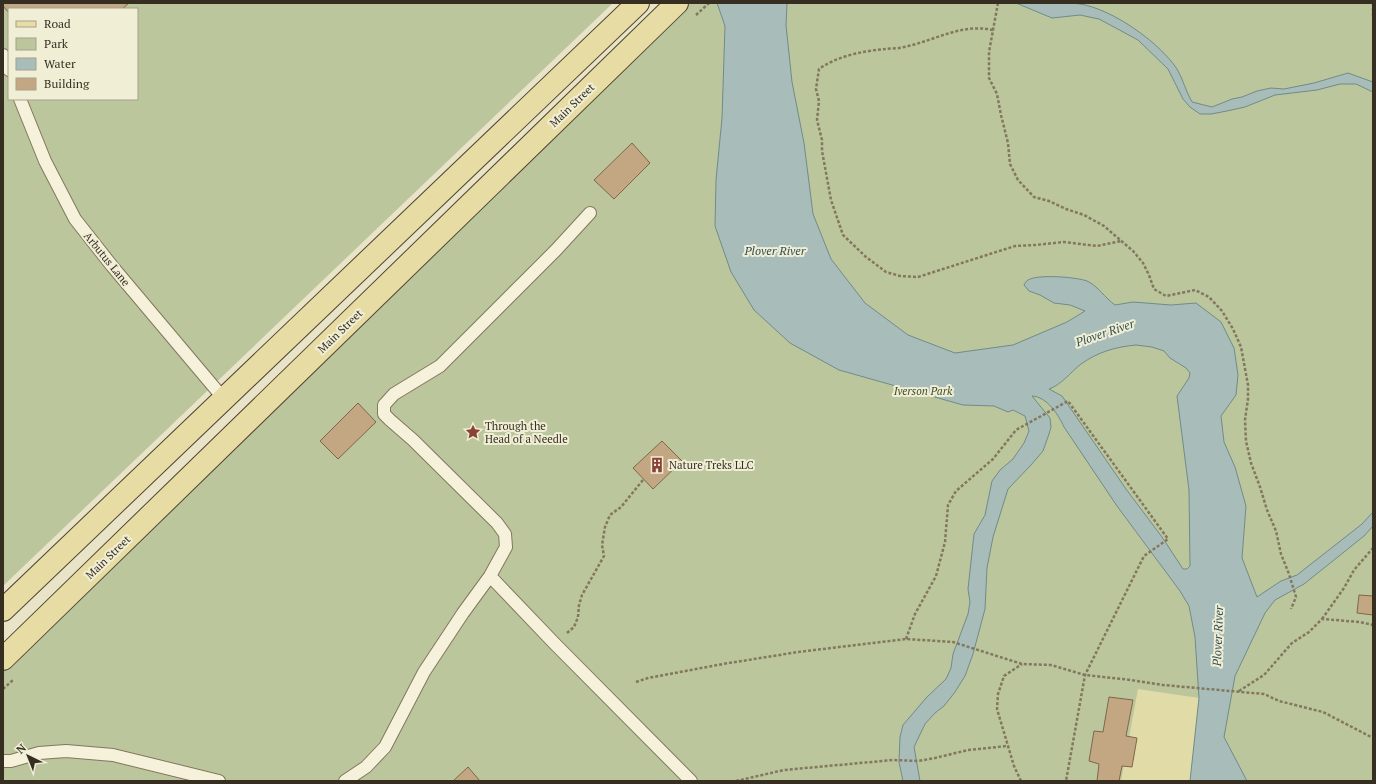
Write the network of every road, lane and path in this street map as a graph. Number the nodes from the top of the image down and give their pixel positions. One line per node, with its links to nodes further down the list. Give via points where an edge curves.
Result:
1 (638, 3): 12 (main road)
2 (677, 3): 22 (main road, Main Street)
3 (998, 3): 6 (path)
4 (1373, 3): 5 (path)
5 (1373, 16)
6 (993, 30): 11 (path, via 989,52 989,78 997,94 1010,164 1018,180 1034,197 1084,215 1104,226); 11 (path, via 966,28 903,48 879,50 844,58 819,69 816,89 819,101 818,128 831,200 843,235 886,272 918,278 1015,246 1064,242 1097,246)
7 (3, 55): 8 (lane)
8 (8, 68)
9 (20, 100): 12 (lane, Arbutus Lane, via 45,161 75,219)
10 (590, 213): 15 (lane, via 440,366 394,394 384,405 384,414 486,511 505,534 506,547)
11 (1121, 241): 16 (path, via 1143,264 1154,289 1166,296 1195,290 1209,297 1233,329 1241,347 1248,385 1246,441 1296,597)
12 (224, 399): 17 (main road)
13 (643, 480): 21 (path, via 621,507 610,515 602,545 604,556 582,595 574,627)
14 (1373, 548): 18 (path, via 1354,570)
15 (490, 576): 21 (lane); 31 (lane, via 424,672 385,747 366,767)
16 (1291, 609)
17 (3, 610)
18 (1322, 619): 19 (path); 26 (path, via 1309,632 1292,643 1264,675)
19 (1373, 625)
20 (906, 639): 23 (path, via 953,642); 24 (path, via 915,614 936,576 945,542 948,505 956,491 992,460 1016,430 1068,401 1168,539 1144,556); 25 (path, via 798,652)
21 (555, 644): 32 (lane)
22 (3, 660)
23 (1022, 664): 24 (path, via 1051,665); 28 (path, via 1004,676 998,694 997,709)
24 (1085, 675): 26 (path); 35 (path)
25 (636, 682)
26 (1239, 692): 27 (path, via 1264,694 1279,701 1323,712)
27 (1373, 738)
28 (1007, 746): 33 (path, via 968,750 918,761 893,760 784,770); 34 (path)
29 (3, 761): 30 (lane, via 39,753 74,751 113,755)
30 (219, 781)
31 (346, 781)
32 (691, 781)
33 (736, 781)
34 (1020, 781)
35 (1066, 781)

